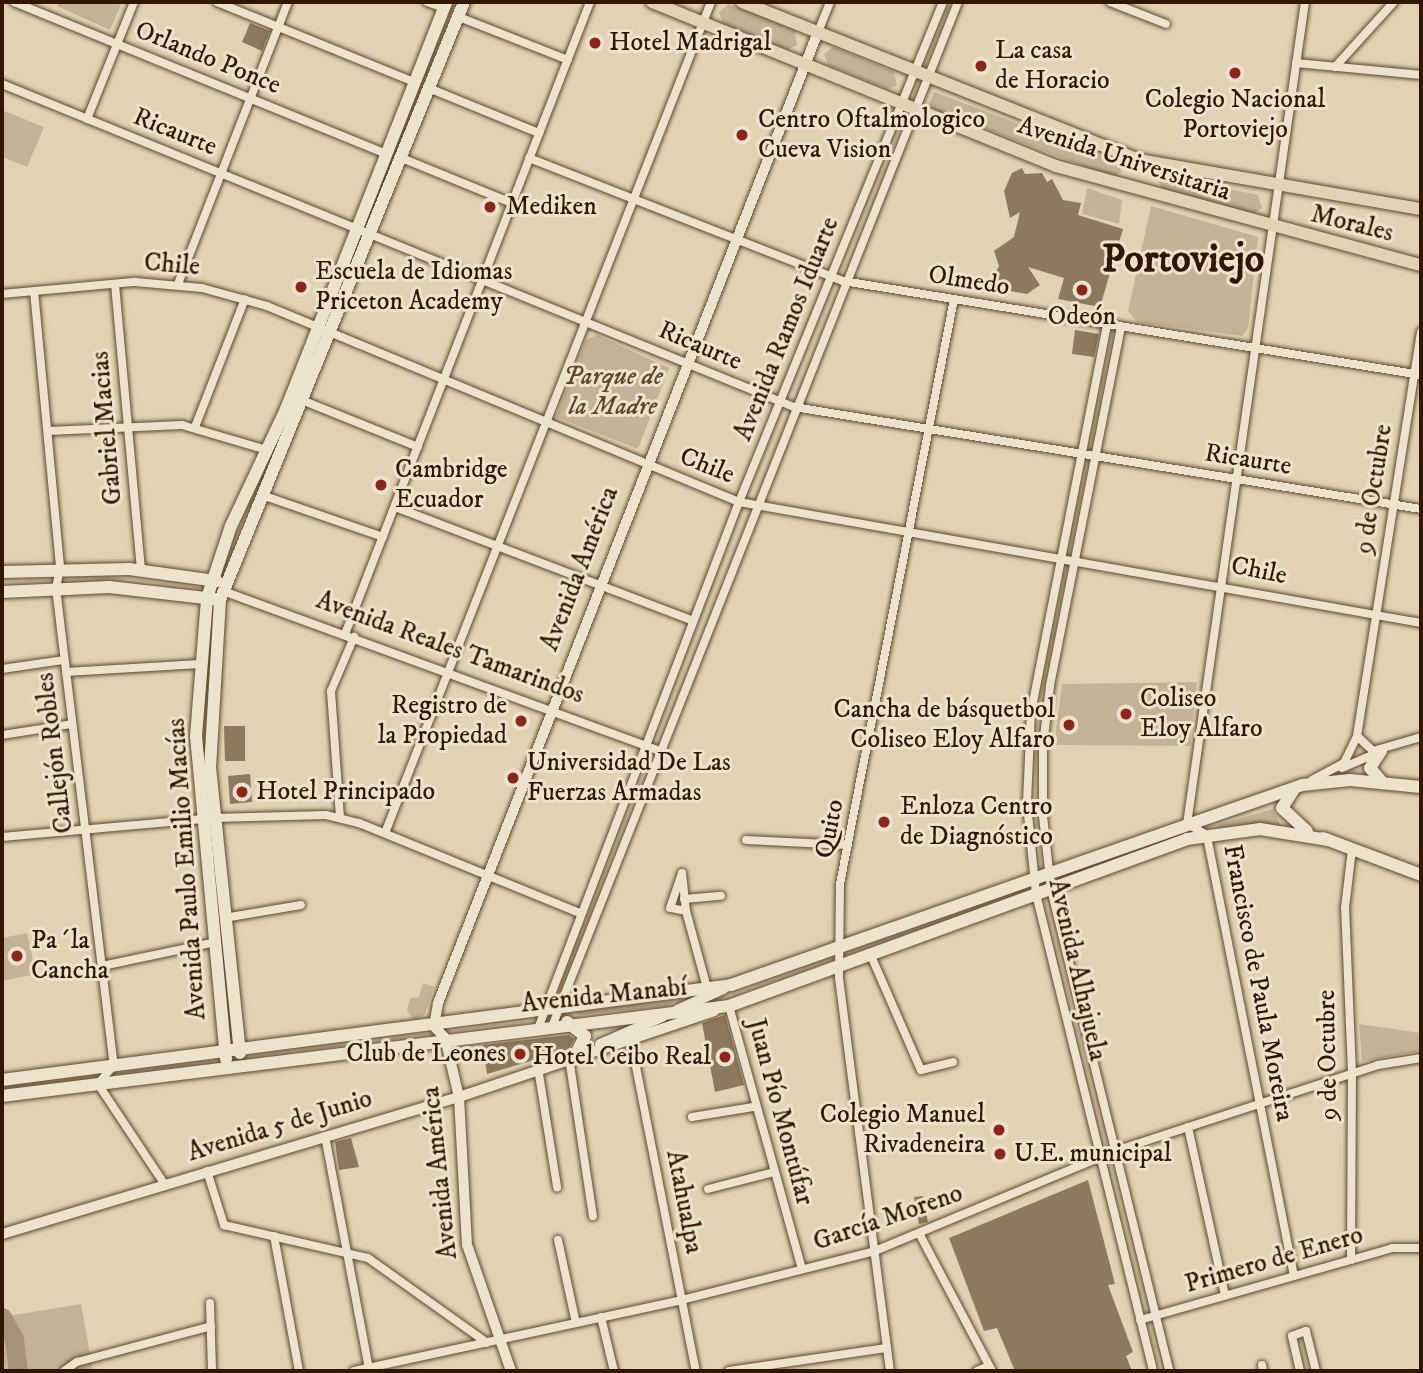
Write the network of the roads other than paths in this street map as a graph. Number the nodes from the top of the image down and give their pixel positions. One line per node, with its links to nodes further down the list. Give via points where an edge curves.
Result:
1 (14, 2): 23 (street, Orlando Ponce)
2 (134, 2): 23 (street)
3 (217, 2): 21 (street)
4 (288, 2): 21 (street)
5 (427, 2): 17 (street)
6 (464, 2): 18 (main road, Avenida Paulo Emilio Macías)
7 (590, 2): 24 (street)
8 (652, 2): 19 (main road, Avenida Universitaria)
9 (711, 2): 19 (street)
10 (742, 2): 22 (main road, Avenida Universitaria)
11 (830, 2): 22 (street)
12 (943, 2): 28 (street, Avenida Ramos Iduarte)
13 (958, 2): 30 (street, Avenida Ramos Iduarte)
14 (1110, 2): 20 (street)
15 (1305, 2): 25 (street, Francisco de Paula Moreira)
16 (1394, 2): 27 (street)
17 (445, 5): 31 (main road, Avenida Paulo Emilio Macías)
18 (458, 17): 24 (street); 33 (main road, Avenida Paulo Emilio Macías)
19 (702, 23): 26 (main road, Avenida Universitaria); 44 (street)
20 (1166, 24)
21 (279, 27): 31 (street); 34 (street)
22 (817, 32): 26 (street, Avenida América); 28 (main road, Avenida Universitaria)
23 (117, 44): 34 (street, Orlando Ponce); 37 (street)
24 (568, 60): 38 (street)
25 (1296, 63): 27 (street); 43 (street, Francisco de Paula Moreira)
26 (804, 64): 35 (main road, Avenida Universitaria); 50 (street, Avenida América)
27 (1335, 67): 29 (street)
28 (915, 72): 30 (main road, Avenida Universitaria); 35 (street, Avenida Ramos Iduarte)
29 (1421, 75)
30 (929, 77): 36 (street, Avenida Ramos Iduarte); 43 (main road, Avenida Universitaria, via 1129,157)
31 (414, 82): 39 (main road, Avenida Paulo Emilio Macías)
32 (2, 84): 37 (street, Ricaurte)
33 (431, 89): 38 (street); 41 (main road, Avenida Paulo Emilio Macías)
34 (251, 98): 39 (street, Orlando Ponce); 42 (street)
35 (903, 103): 36 (main road, Avenida Universitaria); 52 (street, Avenida Ramos Iduarte)
36 (916, 109): 47 (main road, Avenida Universitaria, via 1096,179); 54 (street, Avenida Ramos Iduarte)
37 (87, 119): 42 (street, Ricaurte)
38 (539, 133): 40 (street)
39 (387, 154): 48 (main road, Avenida Paulo Emilio Macías)
40 (530, 158): 44 (street, Olmedo); 45 (street)
41 (404, 159): 45 (street); 49 (main road, Avenida Paulo Emilio Macías)
42 (221, 173): 48 (street, Ricaurte); 56 (street)
43 (1278, 188): 46 (main road, Avenida Universitaria); 47 (street, Francisco de Paula Moreira)
44 (633, 198): 50 (street, Olmedo); 61 (street)
45 (512, 203): 53 (street)
46 (1421, 209)
47 (1272, 228): 51 (main road, Morales); 67 (street, Francisco de Paula Moreira)
48 (358, 229): 49 (street, Ricaurte); 63 (main road, Avenida Paulo Emilio Macías)
49 (374, 235): 53 (street, Ricaurte); 66 (main road, Avenida Paulo Emilio Macías)
50 (735, 238): 52 (street, Olmedo); 68 (street, Avenida América)
51 (1421, 265)
52 (831, 275): 54 (street, Olmedo); 72 (street, Avenida Ramos Iduarte)
53 (483, 279): 61 (street, Ricaurte); 70 (street)
54 (843, 281): 60 (street, Olmedo); 73 (street, Avenida Ramos Iduarte)
55 (116, 284): 56 (street, Chile); 57 (street, Chile); 75 (street, Gabriel Macias)
56 (178, 284): 59 (street, Chile)
57 (34, 291): 58 (street, Chile); 78 (street, Callejón Robles)
58 (2, 294)
59 (245, 299): 63 (street, Chile); 76 (street)
60 (954, 299): 62 (street, Olmedo); 77 (street, Quito)
61 (585, 321): 68 (street, Ricaurte); 74 (street)
62 (1107, 325): 64 (street, Olmedo); 81 (street, Avenida Alhajuela)
63 (318, 327): 66 (street, Chile); 80 (main road, Avenida Paulo Emilio Macías)
64 (1121, 327): 67 (street, Olmedo); 82 (street, Avenida Alhajuela)
65 (1421, 332): 69 (street, 9 de Octubre)
66 (333, 333): 70 (street, Chile); 71 (main road, Avenida Paulo Emilio Macías)
67 (1255, 350): 69 (street, Olmedo); 84 (street, Francisco de Paula Moreira)
68 (685, 362): 72 (street, Ricaurte); 83 (street, Avenida América)
69 (1418, 374): 88 (street, 9 de Octubre)
70 (444, 379): 74 (street, Chile); 79 (street)
71 (304, 401): 79 (street); 85 (main road, Avenida Paulo Emilio Macías)
72 (779, 401): 73 (street, Ricaurte); 86 (street, Avenida Ramos Iduarte)
73 (794, 407): 77 (street, Ricaurte); 87 (street, Avenida Ramos Iduarte)
74 (546, 422): 83 (street, Chile); 93 (street)
75 (128, 424): 76 (street); 78 (street); 97 (street, Gabriel Macias)
76 (195, 427): 80 (street)
77 (929, 429): 81 (street, Ricaurte); 91 (street, Quito)
78 (48, 431): 96 (street, Callejón Robles)
79 (418, 447): 89 (street)
80 (267, 450): 102 (main road, Avenida Paulo Emilio Macías)
81 (1080, 454): 82 (street, Ricaurte); 94 (street, Avenida Alhajuela)
82 (1095, 456): 84 (street, Ricaurte); 95 (street, Avenida Alhajuela)
83 (646, 463): 86 (street, Chile); 99 (street, Avenida América)
84 (1236, 479): 88 (street, Ricaurte); 100 (street, Francisco de Paula Moreira)
85 (262, 495): 92 (street); 102 (main road, Avenida Paulo Emilio Macías)
86 (739, 502): 87 (street, Chile); 105 (street, Avenida Ramos Iduarte)
87 (756, 503): 91 (street, Chile); 119 (street, Avenida Ramos Iduarte)
88 (1393, 505): 90 (street, Ricaurte); 104 (street, 9 de Octubre)
89 (394, 507): 92 (street); 93 (street)
90 (1421, 509)
91 (909, 532): 94 (street, Chile); 135 (street, Quito)
92 (383, 537): 107 (street)
93 (497, 547): 99 (street); 112 (street)
94 (1060, 560): 95 (street, Chile); 140 (street, Avenida Alhajuela, via 1027,742)
95 (1074, 562): 100 (street, Chile); 138 (street, Avenida Alhajuela, via 1043,746)
96 (60, 568): 97 (main road, Avenida Reales Tamarindos); 98 (main road, Avenida Reales Tamarindos); 101 (street, Callejón Robles)
97 (141, 569): 102 (main road, Avenida Reales Tamarindos)
98 (2, 572)
99 (598, 585): 105 (street); 113 (street, Avenida América)
100 (1221, 585): 104 (street, Chile); 128 (street, Francisco de Paula Moreira)
101 (56, 588): 102 (main road, Avenida Reales Tamarindos); 103 (main road, Avenida Reales Tamarindos); 108 (street, Callejón Robles)
102 (217, 590): 107 (street, Avenida Reales Tamarindos); 109 (main road, Avenida Paulo Emilio Macías); 126 (main road, Avenida Paulo Emilio Macías, via 209,720)
103 (2, 592)
104 (1375, 615): 106 (street, Chile); 116 (street, 9 de Octubre)
105 (693, 621): 118 (street, Avenida Ramos Iduarte)
106 (1421, 623)
107 (350, 636): 112 (street, Avenida Reales Tamarindos); 125 (street, via 331,691)
108 (64, 660): 110 (street); 111 (street, Callejón Robles)
109 (200, 664): 111 (street); 127 (main road, Avenida Paulo Emilio Macías, via 195,736)
110 (2, 670)
111 (66, 672): 114 (street, Callejón Robles)
112 (448, 672): 113 (street, Avenida Reales Tamarindos); 130 (street)
113 (550, 710): 118 (street, Avenida Reales Tamarindos); 137 (street, Avenida América)
114 (72, 724): 115 (street); 129 (street, Callejón Robles)
115 (2, 735)
116 (1357, 736): 120 (street, via 1366,749); 121 (street, via 1349,756)
117 (1421, 737): 120 (street)
118 (645, 746): 119 (street, Avenida Reales Tamarindos); 147 (street, Avenida Ramos Iduarte)
119 (660, 751): 157 (street, Avenida Ramos Iduarte)
120 (1381, 751): 121 (street); 122 (main road, via 1370,768)
121 (1335, 771): 123 (street)
122 (1382, 782): 123 (main road, Avenida Manabí); 124 (main road, Avenida Manabí)
123 (1302, 785): 128 (main road, Avenida Manabí); 134 (main road, via 1285,797 1284,814)
124 (1421, 788)
125 (340, 817): 126 (street); 130 (street)
126 (214, 818): 127 (street); 148 (main road, Avenida Paulo Emilio Macías)
127 (200, 819): 129 (street); 149 (main road, Avenida Paulo Emilio Macías)
128 (1187, 824): 131 (street, Francisco de Paula Moreira); 138 (main road, Avenida Manabí)
129 (85, 828): 132 (street); 152 (street, Callejón Robles)
130 (385, 833): 137 (street)
131 (1207, 835): 134 (main road, Avenida Manabí, via 1260,829); 141 (main road, Avenida Manabí); 179 (street, Francisco de Paula Moreira)
132 (2, 837)
133 (746, 840): 135 (street)
134 (1328, 841): 136 (main road)
135 (848, 845): 150 (street, Quito)
136 (1352, 849): 139 (main road); 174 (street, 9 de Octubre, via 1345,908)
137 (486, 874): 147 (street); 161 (street, Avenida América, via 443,983)
138 (1048, 874): 140 (main road, Avenida Manabí); 141 (street, Avenida Alhajuela)
139 (1421, 875)
140 (1034, 879): 142 (street, Avenida Alhajuela); 150 (main road, Avenida Manabí)
141 (1051, 889): 142 (main road, Avenida Manabí); 184 (street, Avenida Alhajuela)
142 (1036, 894): 151 (main road, Avenida Manabí); 185 (street, Avenida Alhajuela)
143 (721, 896): 144 (street)
144 (684, 899): 146 (street); 146 (street, via 682,873 670,908)
145 (301, 905): 148 (street)
146 (685, 911): 155 (street)
147 (580, 913): 158 (street, Avenida Ramos Iduarte)
148 (224, 918): 165 (main road, Avenida Paulo Emilio Macías)
149 (211, 943): 152 (street); 166 (main road, Avenida Paulo Emilio Macías)
150 (837, 950): 153 (street, Quito); 154 (main road, Avenida Manabí)
151 (872, 958): 153 (main road, Avenida Manabí); 169 (street, via 921,1070)
152 (102, 966): 171 (street, Callejón Robles)
153 (839, 970): 156 (main road, Avenida Manabí); 198 (street, Quito)
154 (731, 985): 155 (main road, Avenida Manabí); 159 (street, Avenida 5 de Junio)
155 (707, 988): 157 (main road, Avenida Manabí)
156 (729, 1006): 159 (main road, Avenida Manabí); 164 (street, Avenida 5 de Junio); 180 (street, Juan Pío Montúfar)
157 (560, 1007): 158 (main road, Avenida Manabí); 160 (street, Avenida Ramos Iduarte)
158 (545, 1010): 161 (main road, Avenida Manabí); 162 (street, Avenida Ramos Iduarte)
159 (675, 1011): 160 (main road, Avenida Manabí); 167 (street, Avenida 5 de Junio)
160 (560, 1023): 162 (main road, Avenida Manabí); 167 (main road, via 585,1036)
161 (434, 1026): 163 (street, Avenida América); 165 (main road, Avenida Manabí)
162 (539, 1026): 163 (main road, Avenida Manabí)
163 (445, 1038): 170 (main road, Avenida Manabí); 178 (street, Avenida América)
164 (631, 1041): 167 (street, Avenida 5 de Junio); 203 (street, Atahualpa)
165 (239, 1048): 166 (main road, Avenida Manabí); 170 (main road, Avenida Paulo Emilio Macías)
166 (225, 1051): 171 (main road, Avenida Manabí); 172 (main road, Avenida Paulo Emilio Macías)
167 (572, 1056): 173 (street, Avenida 5 de Junio); 191 (street)
168 (1421, 1058): 174 (street, García Moreno)
169 (953, 1062)
170 (242, 1064): 172 (main road, Avenida Manabí)
171 (114, 1065): 175 (main road, Avenida Manabí); 176 (street)
172 (227, 1066): 176 (main road, Avenida Manabí)
173 (538, 1068): 178 (street, Avenida 5 de Junio); 189 (street)
174 (1351, 1074): 179 (street, García Moreno); 199 (street, 9 de Octubre)
175 (2, 1080)
176 (98, 1084): 177 (main road, Avenida Manabí); 188 (street)
177 (2, 1096)
178 (459, 1097): 183 (street, Avenida 5 de Junio); 210 (street, Avenida América, via 467,1245)
179 (1261, 1102): 182 (street, García Moreno); 201 (street, Francisco de Paula Moreira)
180 (753, 1107): 181 (street); 187 (street, Juan Pío Montúfar)
181 (692, 1117)
182 (1188, 1127): 184 (street, García Moreno); 202 (street)
183 (325, 1136): 186 (street, Avenida 5 de Junio); 197 (street)
184 (1115, 1151): 185 (street, García Moreno); 205 (street, Avenida Alhajuela)
185 (1100, 1156): 193 (street, García Moreno); 207 (street, Avenida Alhajuela)
186 (207, 1171): 188 (street, Avenida 5 de Junio); 194 (street, via 224,1226)
187 (774, 1172): 190 (street); 200 (street, Juan Pío Montúfar)
188 (165, 1185): 192 (street, Avenida 5 de Junio)
189 (557, 1187)
190 (708, 1189)
191 (593, 1216)
192 (2, 1234)
193 (920, 1235): 198 (street, García Moreno); 214 (street)
194 (274, 1236): 197 (street); 217 (street)
195 (558, 1240): 208 (street)
196 (1421, 1248): 199 (street, Primero de Enero, via 1392,1248)
197 (347, 1250): 211 (street, via 398,1274); 213 (street)
198 (875, 1251): 200 (street, García Moreno); 212 (street, Quito)
199 (1351, 1260): 201 (street, Primero de Enero)
200 (802, 1269): 203 (street, García Moreno)
201 (1294, 1276): 202 (street, Primero de Enero)
202 (1225, 1295): 205 (street, Primero de Enero)
203 (682, 1300): 206 (street, García Moreno); 221 (street, Atahualpa)
204 (210, 1303): 209 (street)
205 (1155, 1315): 207 (street, Primero de Enero); 226 (street, Avenida Alhajuela)
206 (601, 1317): 208 (street, García Moreno); 220 (street)
207 (1140, 1320): 225 (street, Avenida Alhajuela)
208 (576, 1323): 210 (street, García Moreno)
209 (211, 1326): 215 (street, via 76,1362); 216 (street)
210 (500, 1341): 211 (street, García Moreno); 219 (street, Avenida América)
211 (487, 1343): 213 (street, García Moreno)
212 (887, 1348): 222 (street); 223 (street, Quito)
213 (369, 1368): 218 (street, García Moreno)
214 (990, 1368): 224 (street)
215 (64, 1371)
216 (212, 1371)
217 (299, 1371)
218 (354, 1371)
219 (511, 1371)
220 (614, 1371)
221 (696, 1371)
222 (729, 1371)
223 (890, 1371)
224 (977, 1371)
225 (1153, 1371)
226 (1169, 1371)
227 (1300, 1371): 228 (street, via 1293,1336 1306,1331)
228 (1316, 1371)

